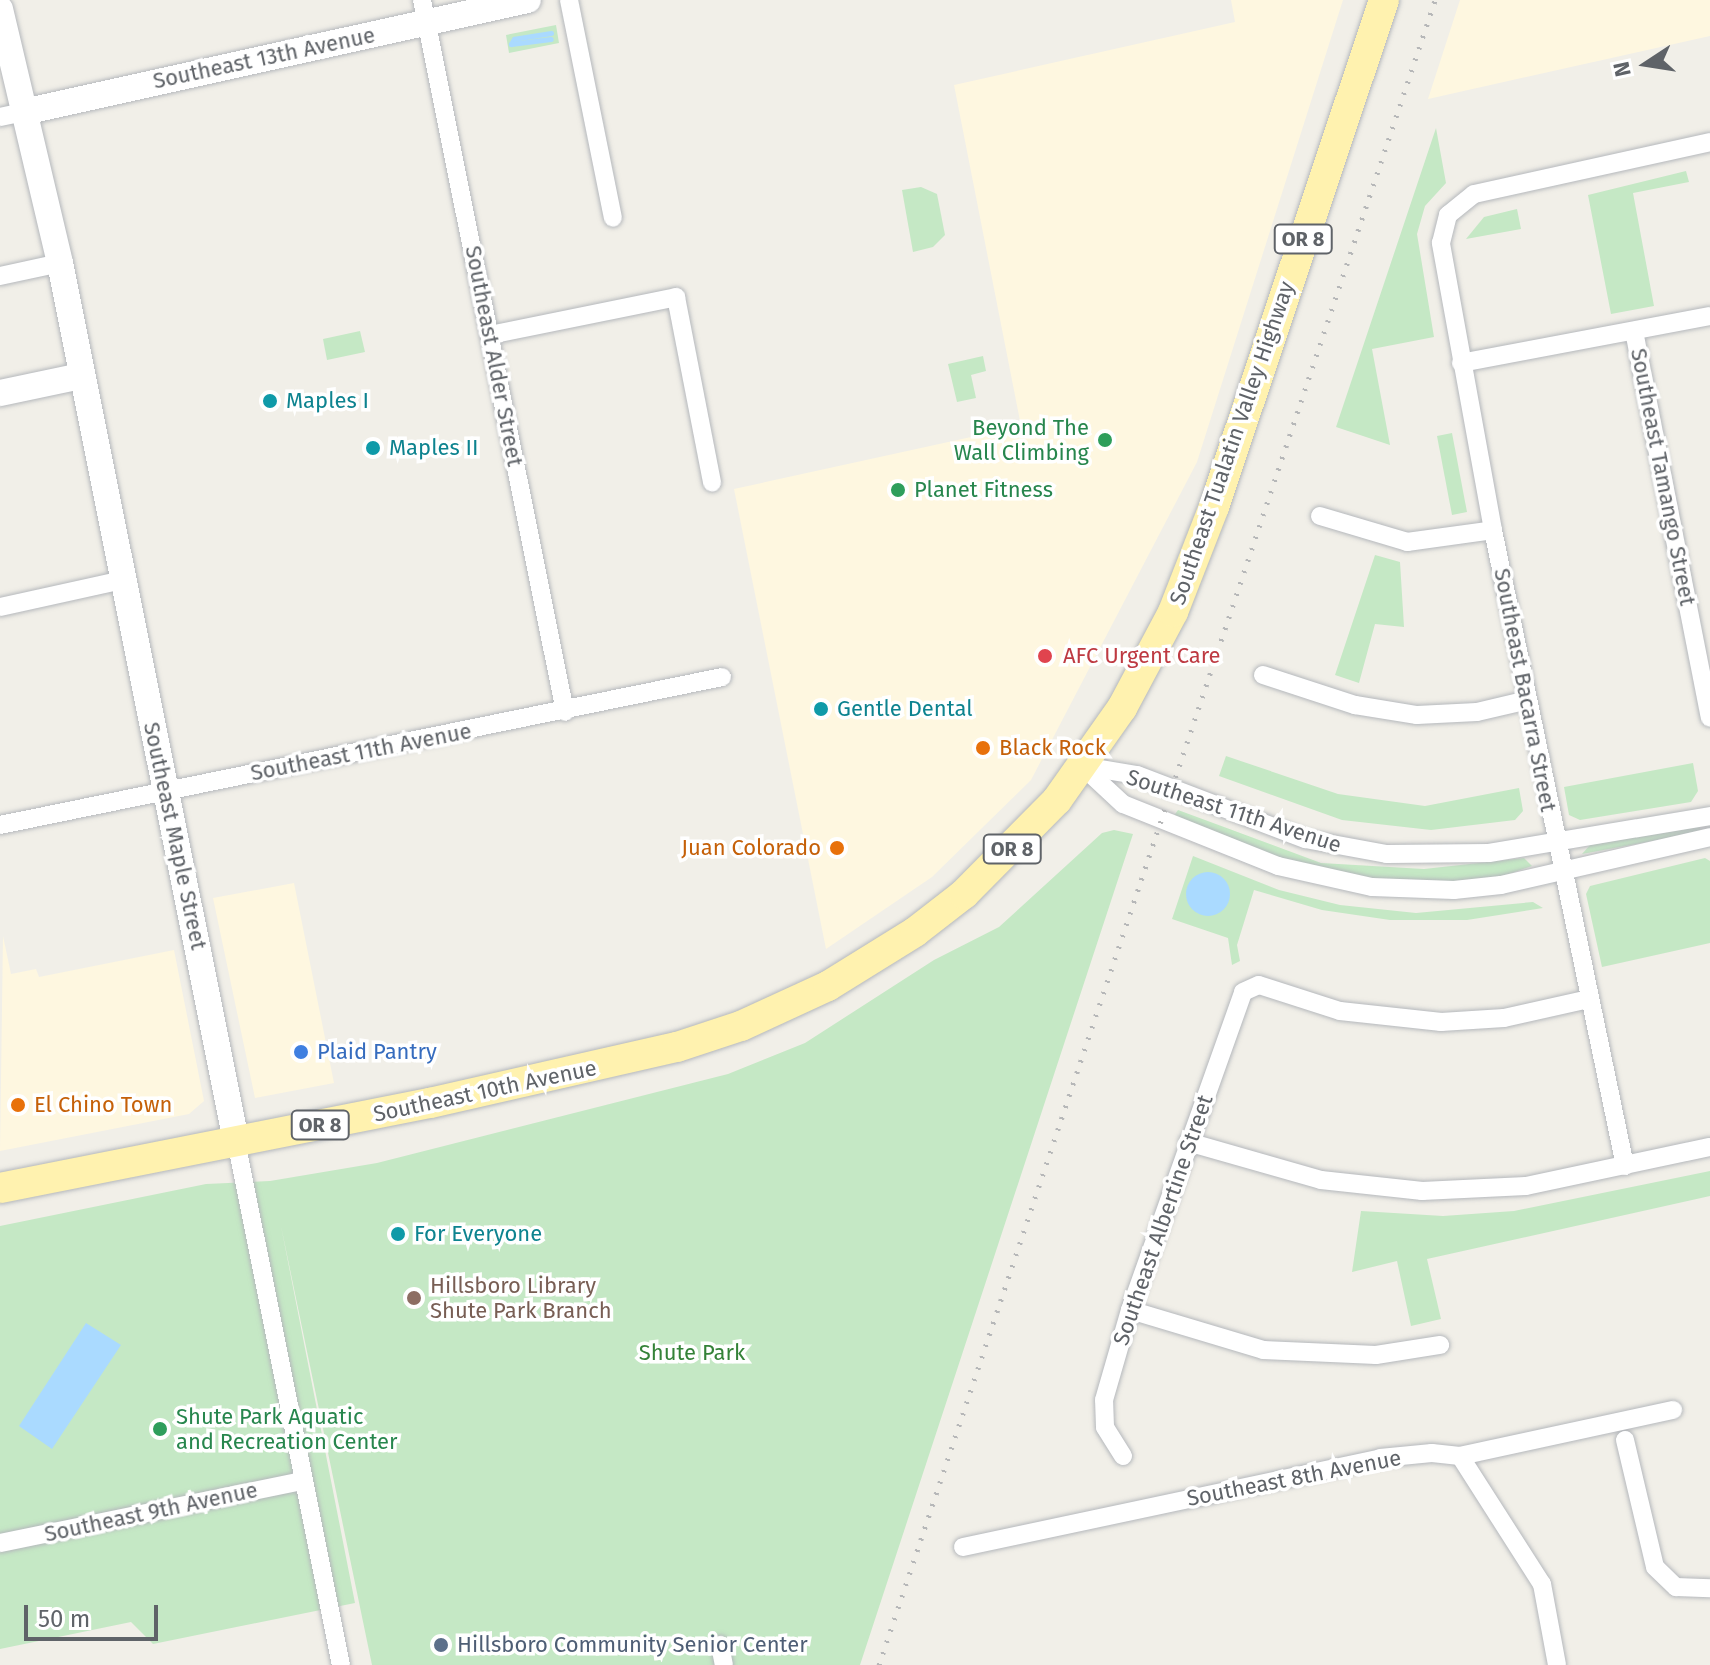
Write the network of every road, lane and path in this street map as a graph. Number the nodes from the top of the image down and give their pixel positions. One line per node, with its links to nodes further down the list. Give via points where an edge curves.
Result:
1 (528, 0): 5 (street, Southeast 13th Avenue)
2 (569, 0): 9 (street)
3 (1384, 0): 28 (main road, Southeast Tualatin Valley Highway / OR 8, via 1195,561 1148,662)
4 (0, 9): 6 (street, Southeast Maple Street)
5 (424, 11): 6 (street, Southeast 13th Avenue); 14 (street, Southeast Alder Street)
6 (28, 111): 7 (street, Southeast 13th Avenue); 10 (street, Southeast Maple Street)
7 (0, 117)
8 (1710, 142): 15 (street, Southeast Bacarra Street, via 1474,194 1448,215 1441,243)
9 (613, 218)
10 (60, 263): 11 (street); 16 (street, Southeast Maple Street)
11 (0, 276)
12 (1710, 316): 13 (street)
13 (1634, 331): 15 (street); 27 (street, Southeast Tamango Street)
14 (490, 335): 18 (street, via 676,297); 26 (street, Southeast Alder Street)
15 (1461, 363): 20 (street, Southeast Bacarra Street)
16 (81, 376): 17 (street); 21 (street, Southeast Maple Street)
17 (0, 393)
18 (712, 483)
19 (1320, 516): 20 (street, via 1407,542)
20 (1493, 530): 25 (street, Southeast Bacarra Street)
21 (123, 580): 22 (street); 29 (street, Southeast Maple Street)
22 (0, 607)
23 (1263, 675): 25 (street, via 1355,705 1417,715 1477,712)
24 (722, 677): 26 (street, Southeast 11th Avenue)
25 (1528, 700): 33 (street, Southeast Bacarra Street)
26 (565, 712): 29 (street, Southeast 11th Avenue)
27 (1710, 718)
28 (1082, 766): 33 (street, Southeast 11th Avenue, via 1137,775 1234,814 1344,849 1455,856); 34 (street, Southeast 11th Avenue, via 1123,804 1325,880 1454,890); 36 (main road, Southeast Tualatin Valley Highway / OR 8, via 1013,848 944,910 885,953 773,1012)
29 (166, 791): 31 (street, Southeast 11th Avenue); 37 (street, Southeast Maple Street)
30 (1710, 816): 33 (street, Southeast 11th Avenue)
31 (0, 825)
32 (1710, 837): 34 (street, Southeast 11th Avenue)
33 (1556, 843): 34 (street, Southeast Bacarra Street)
34 (1562, 873): 35 (street, Southeast Bacarra Street)
35 (1589, 999): 38 (street, Southeast Albertine Street, via 1504,1018 1441,1022 1340,1011 1259,985 1237,1003); 40 (street, Southeast Bacarra Street)
36 (639, 1058): 37 (main road, Southeast 10th Avenue / OR 8)
37 (236, 1141): 41 (main road, Southeast 10th Avenue / OR 8); 48 (street, Southeast Maple Street)
38 (1188, 1142): 40 (street, via 1263,1165 1381,1189 1526,1186); 42 (street, Southeast Albertine Street)
39 (1710, 1147): 40 (street)
40 (1625, 1166)
41 (0, 1188)
42 (1130, 1310): 43 (street, via 1263,1350 1350,1356); 46 (street, Southeast Albertine Street, via 1104,1400 1105,1427)
43 (1440, 1345)
44 (1673, 1410): 47 (street, Southeast 8th Avenue)
45 (1625, 1440): 51 (street, via 1652,1559 1667,1580 1687,1590)
46 (1123, 1456)
47 (1460, 1456): 50 (street, Southeast 8th Avenue, via 1380,1458); 55 (street, via 1542,1584)
48 (302, 1481): 49 (street, Southeast 9th Avenue); 53 (street, Southeast Maple Street)
49 (0, 1543)
50 (963, 1547)
51 (1710, 1588)
52 (720, 1645): 54 (street)
53 (341, 1665)
54 (724, 1665)
55 (1557, 1665)

